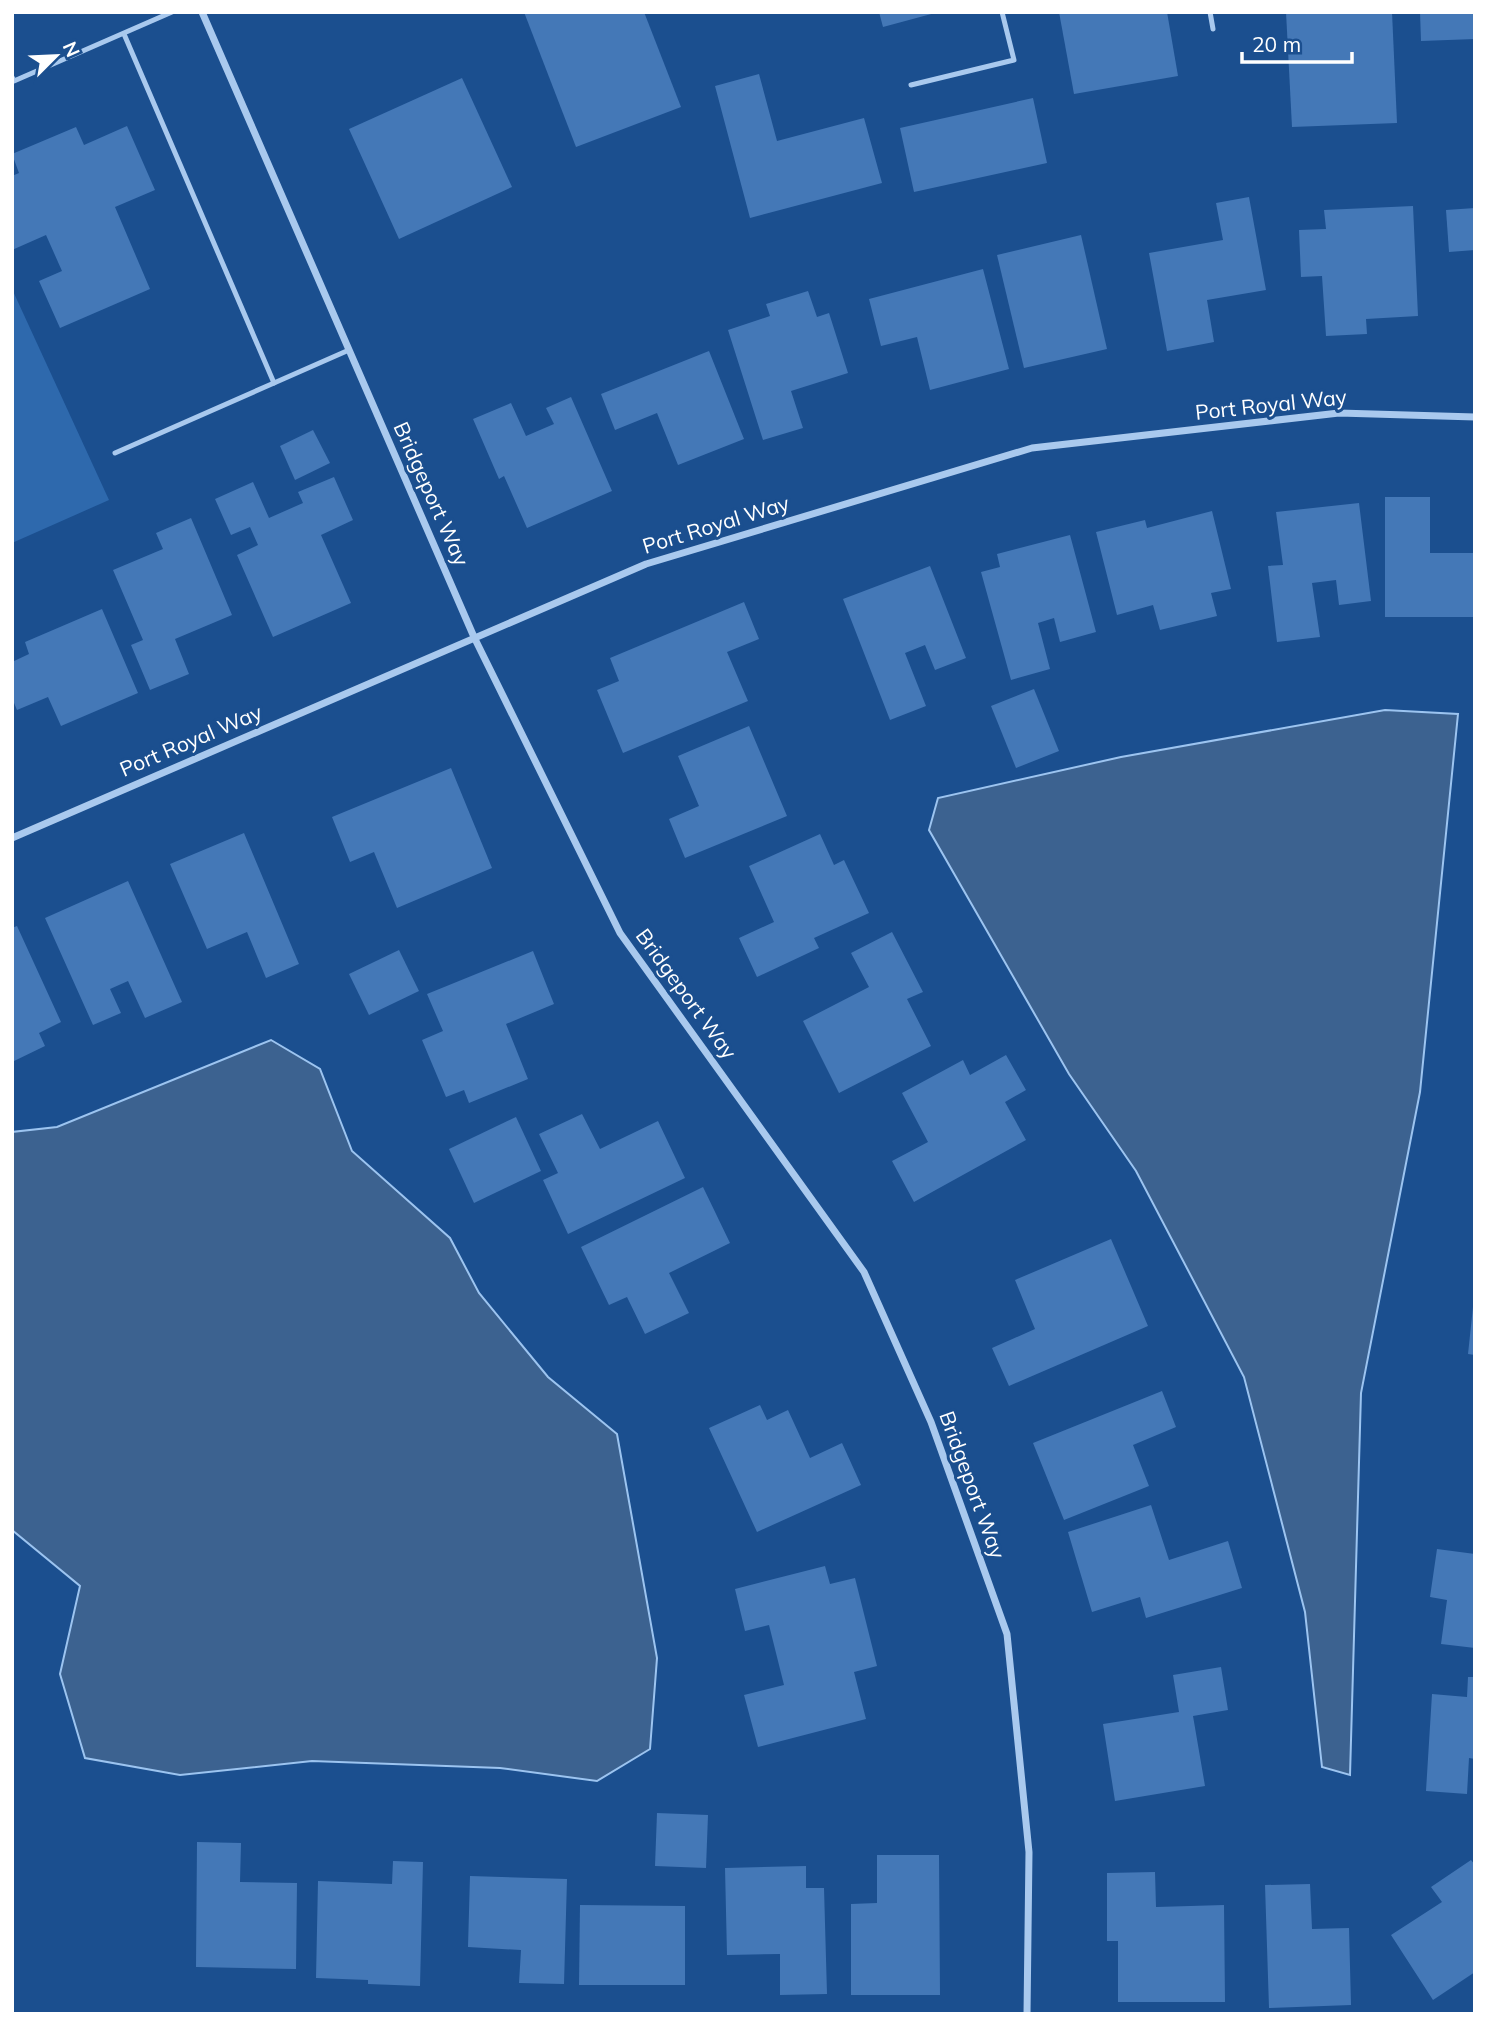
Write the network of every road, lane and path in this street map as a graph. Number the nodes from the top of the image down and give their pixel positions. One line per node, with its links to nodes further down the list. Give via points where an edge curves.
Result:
1 (172, 12): 6 (lane)
2 (202, 12): 9 (street, Bridgeport Way)
3 (1002, 12): 8 (lane, via 1014,60)
4 (1210, 12): 5 (lane)
5 (1213, 29)
6 (124, 34): 7 (lane); 10 (lane)
7 (13, 80)
8 (911, 85)
9 (349, 350): 10 (lane); 13 (street, Bridgeport Way)
10 (274, 383): 12 (lane)
11 (1475, 417): 13 (street, Port Royal Way, via 1339,413 1032,448 646,564)
12 (115, 453)
13 (474, 637): 14 (street, Port Royal Way); 15 (street, Bridgeport Way, via 620,933 864,1272 931,1422 1007,1634 1029,1852)
14 (12, 838)
15 (1027, 2014)

